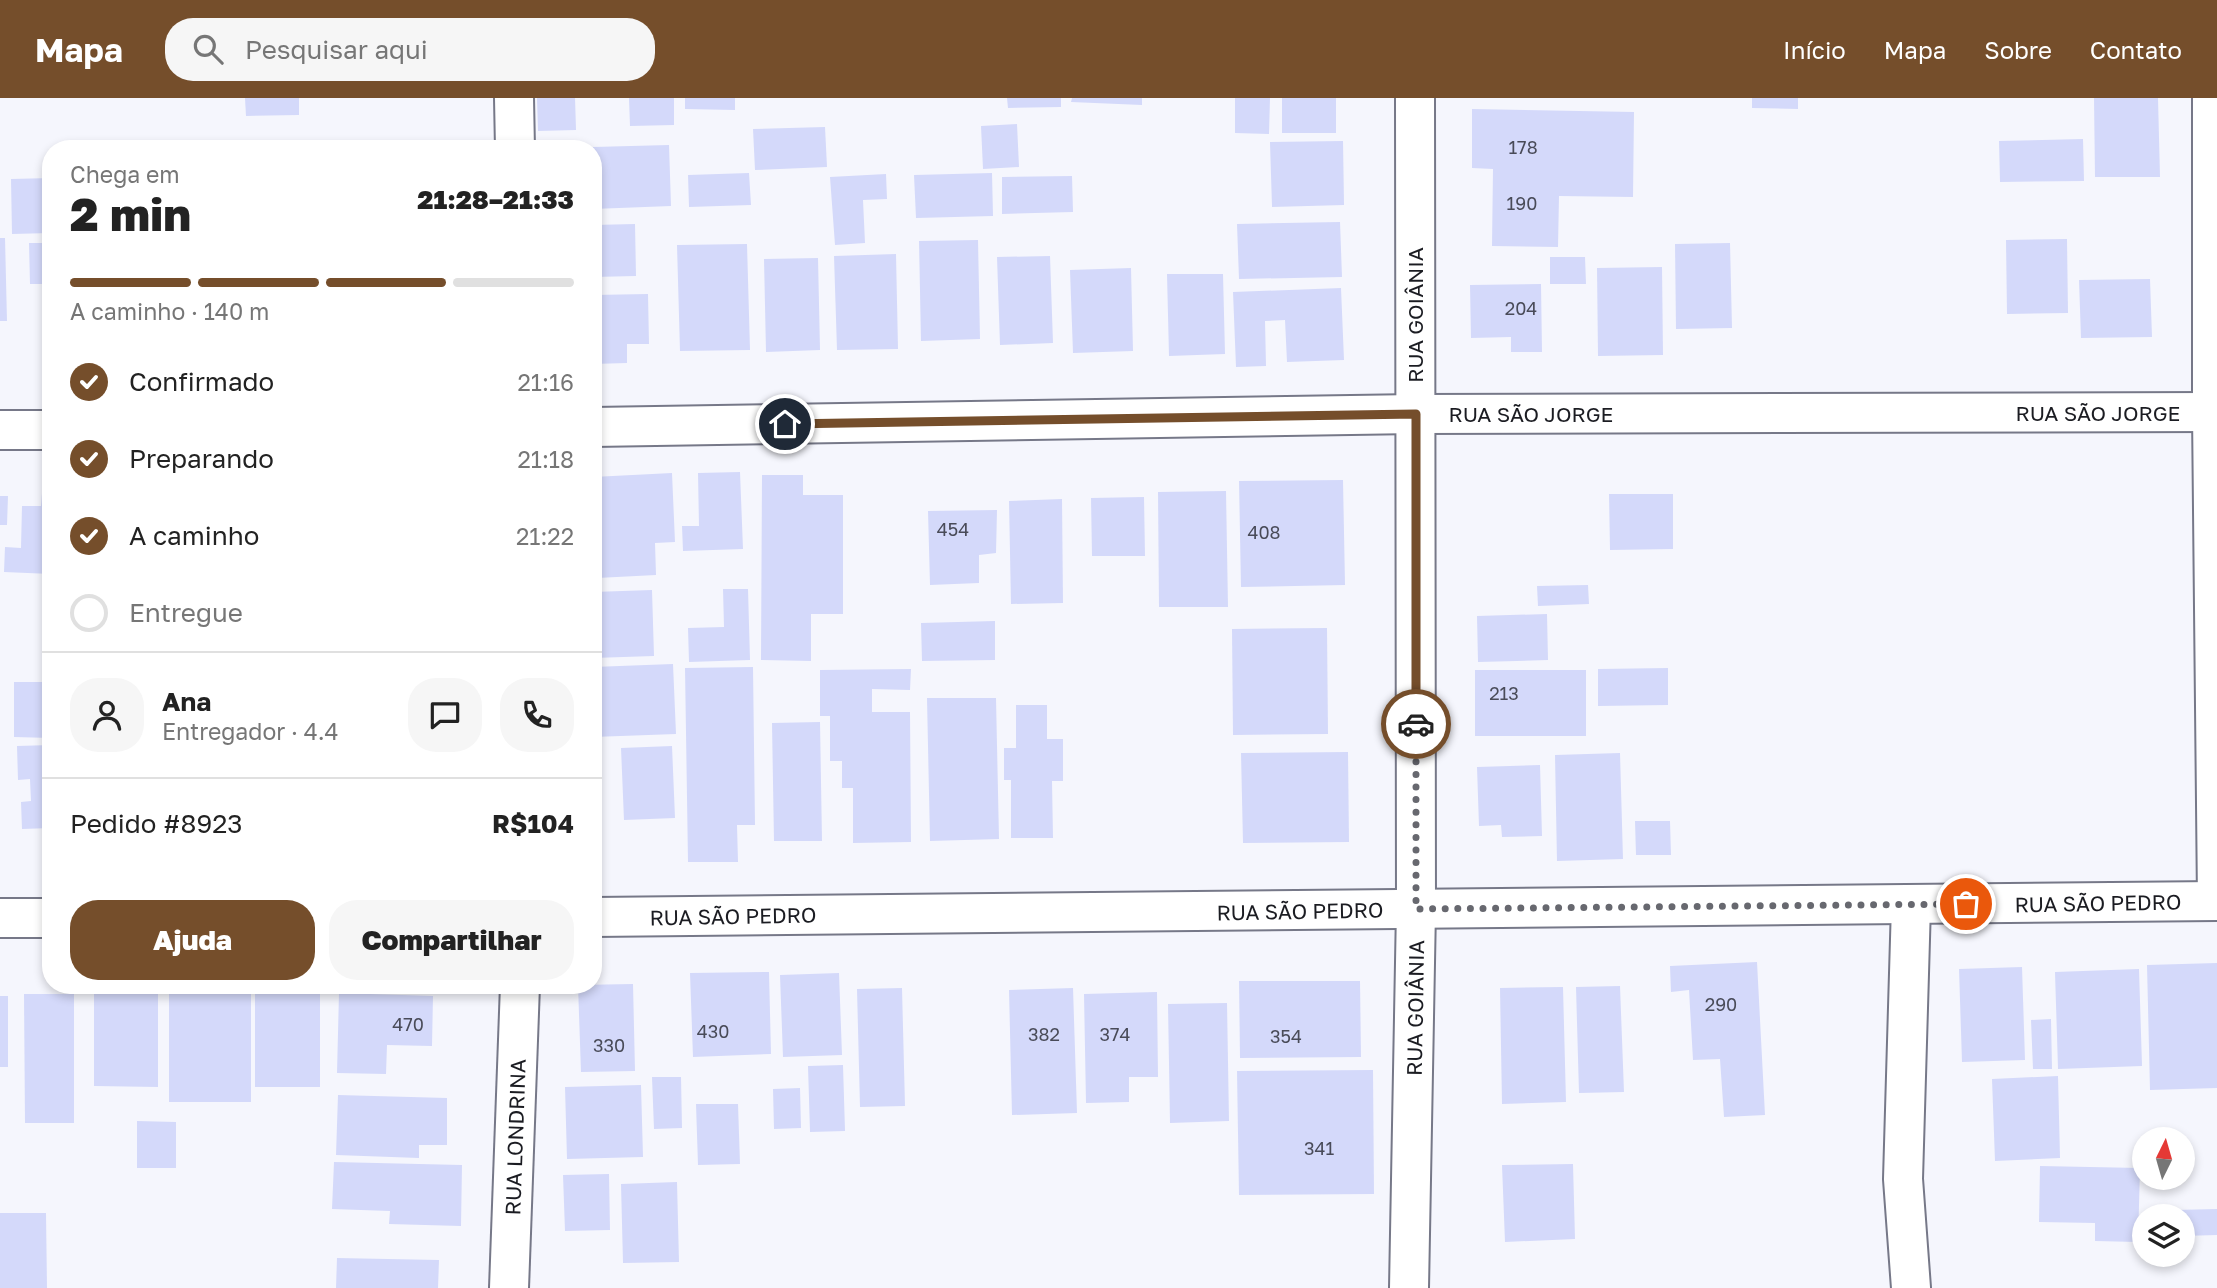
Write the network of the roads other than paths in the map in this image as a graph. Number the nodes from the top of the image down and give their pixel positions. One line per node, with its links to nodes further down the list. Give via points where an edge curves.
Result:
1 (514, 98): 4 (street)
2 (1415, 98): 6 (street, RUA GOIÂNIA)
3 (2212, 98): 5 (street)
4 (515, 140)
5 (2214, 412): 6 (street, RUA SÃO JORGE); 10 (street)
6 (1416, 414): 7 (street, RUA SÃO JORGE); 12 (street, RUA GOIÂNIA)
7 (602, 427)
8 (0, 430): 9 (street)
9 (42, 430)
10 (2217, 901): 11 (street, RUA SÃO PEDRO)
11 (1911, 905): 12 (street, RUA SÃO PEDRO); 19 (street, via 1903,1180)
12 (1416, 909): 13 (street, RUA SÃO PEDRO); 18 (street, RUA GOIÂNIA)
13 (602, 917)
14 (0, 918): 15 (street)
15 (42, 918)
16 (520, 994): 17 (street, RUA LONDRINA)
17 (509, 1288)
18 (1409, 1288)
19 (1911, 1288)

